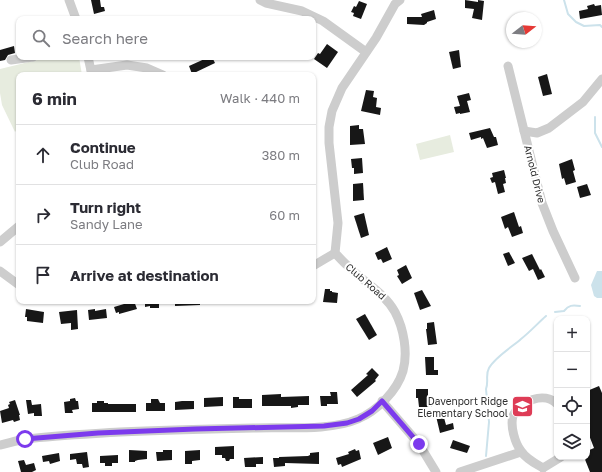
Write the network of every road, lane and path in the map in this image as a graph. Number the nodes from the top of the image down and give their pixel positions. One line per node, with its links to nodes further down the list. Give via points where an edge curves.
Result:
1 (70, 0): 4 (street)
2 (260, 0): 5 (street)
3 (400, 0): 7 (street)
4 (75, 16)
5 (312, 16)
6 (316, 18): 7 (street)
7 (366, 52): 19 (street, via 342,88 332,111 329,127 338,223)
8 (16, 59): 9 (street)
9 (11, 60)
10 (89, 60): 12 (street)
11 (508, 66): 16 (street, Arnold Drive)
12 (92, 72)
13 (96, 72): 14 (street, via 127,65)
14 (156, 72)
15 (602, 79): 16 (street, via 583,102 549,128 537,133)
16 (524, 131): 22 (street, Arnold Drive, via 542,203)
17 (16, 229): 18 (street)
18 (0, 242)
19 (335, 253): 20 (street); 24 (street, Club Road, via 387,299 402,329 405,350 403,371 395,387)
20 (316, 264)
21 (0, 272): 23 (street)
22 (575, 278)
23 (16, 283)
24 (382, 401): 26 (street, Club Road, via 359,419 324,426 98,433 25,439); 30 (street, via 419,444)
25 (554, 402): 27 (street, via 547,398 527,402 513,416 512,427)
26 (0, 445)
27 (521, 452): 29 (street); 31 (street)
28 (557, 460): 29 (street)
29 (543, 470)
30 (436, 472)
31 (460, 472)

